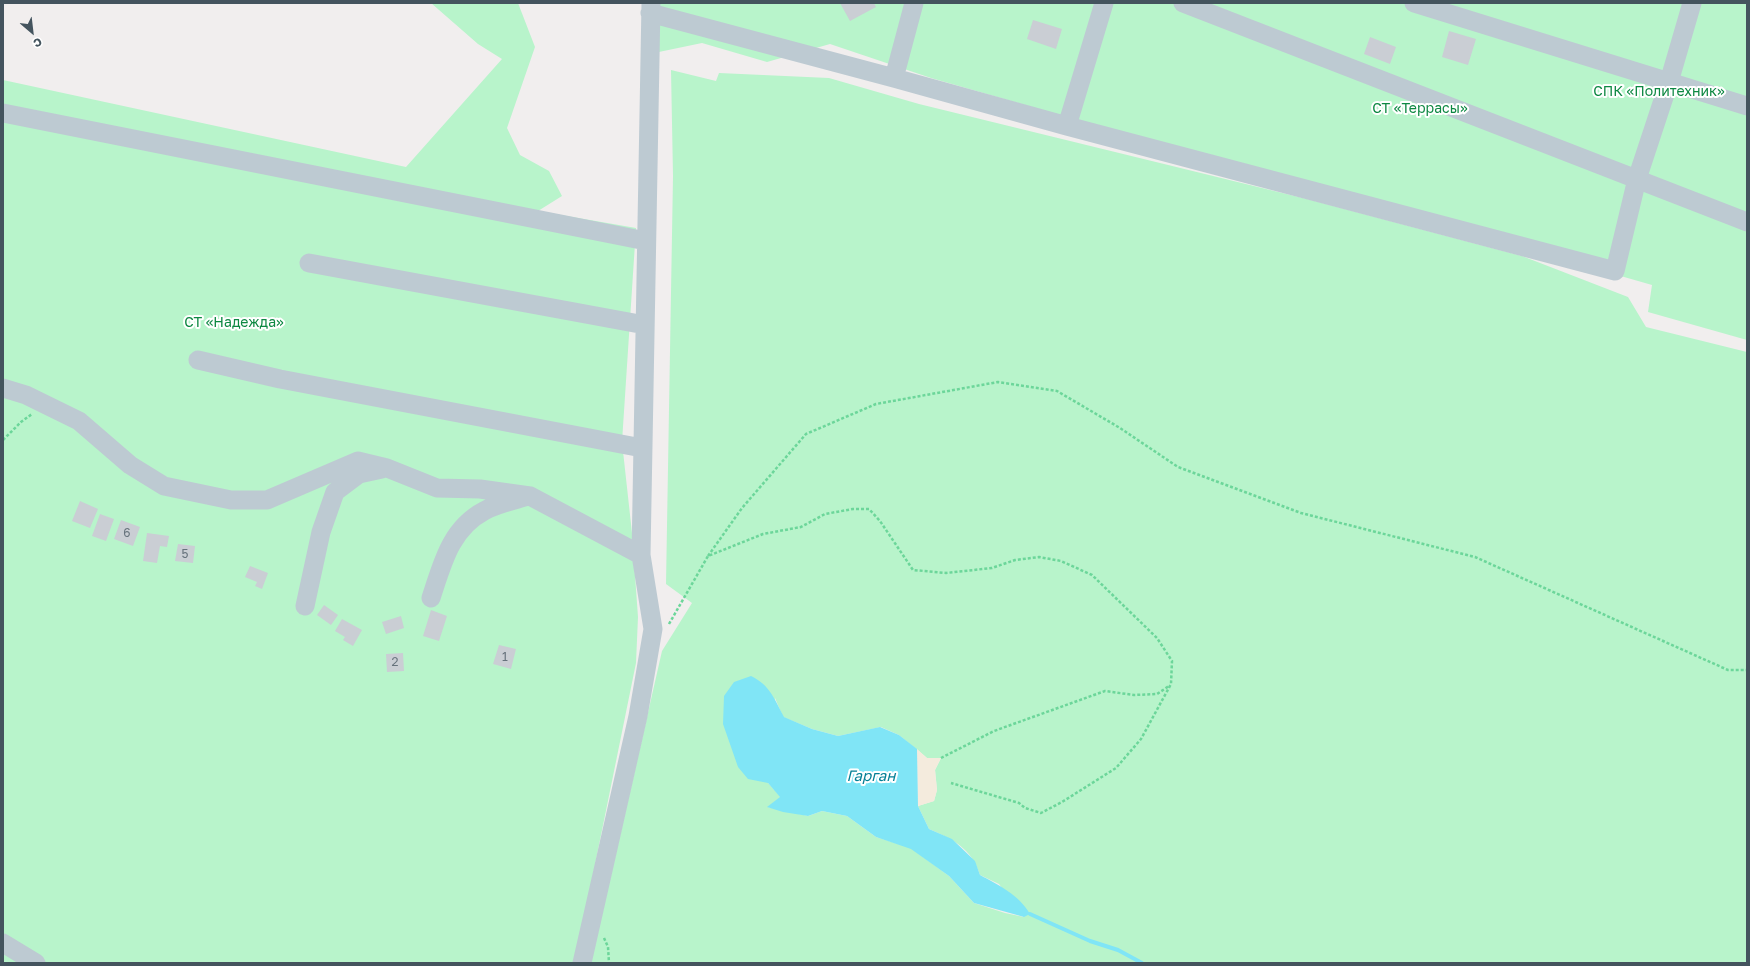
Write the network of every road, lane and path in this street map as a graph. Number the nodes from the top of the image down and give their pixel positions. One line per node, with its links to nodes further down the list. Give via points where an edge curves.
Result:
1 (914, 3): 7 (street)
2 (1104, 3): 11 (street)
3 (1183, 3): 12 (street)
4 (1414, 3): 8 (street)
5 (1692, 3): 8 (street)
6 (650, 8): 7 (street); 14 (street)
7 (894, 78): 11 (street)
8 (1669, 82): 9 (street); 12 (street)
9 (1747, 106)
10 (3, 113): 14 (street)
11 (1067, 126): 12 (street, via 1615,271)
12 (1637, 179): 13 (street)
13 (1747, 222)
14 (646, 241): 16 (street)
15 (309, 263): 16 (street)
16 (645, 325): 21 (street)
17 (198, 360): 21 (street, via 280,379)
18 (3, 388): 19 (street, via 26,395)
19 (45, 405): 20 (path, via 20,422); 22 (street, via 79,421 130,465 164,486 231,500 267,500 358,461)
20 (3, 440)
21 (642, 448): 24 (street)
22 (387, 468): 23 (street, via 437,488 480,489); 27 (street, via 359,474 335,492 321,532)
23 (530, 496): 24 (street); 26 (street, via 484,510 464,526 449,547)
24 (641, 555): 35 (street, via 653,629 638,716)
25 (708, 556): 28 (path); 29 (path, via 742,508 806,434 876,404 998,382 1057,391 1120,428 1178,467 1301,513 1475,557 1728,670); 30 (path, via 763,534 801,527 824,514 869,509 913,570 946,573 992,568 1016,560 1039,557 1061,561 1092,575 1157,638 1172,661)
26 (431, 598)
27 (305, 606)
28 (666, 629)
29 (1747, 670)
30 (1171, 684): 31 (path, via 1157,694 1134,695 1105,691 994,731); 32 (path, via 1140,739 1116,768 1041,813 1025,808 1019,803)
31 (941, 758)
32 (951, 783)
33 (3, 943): 34 (street)
34 (36, 963)
35 (582, 963)

